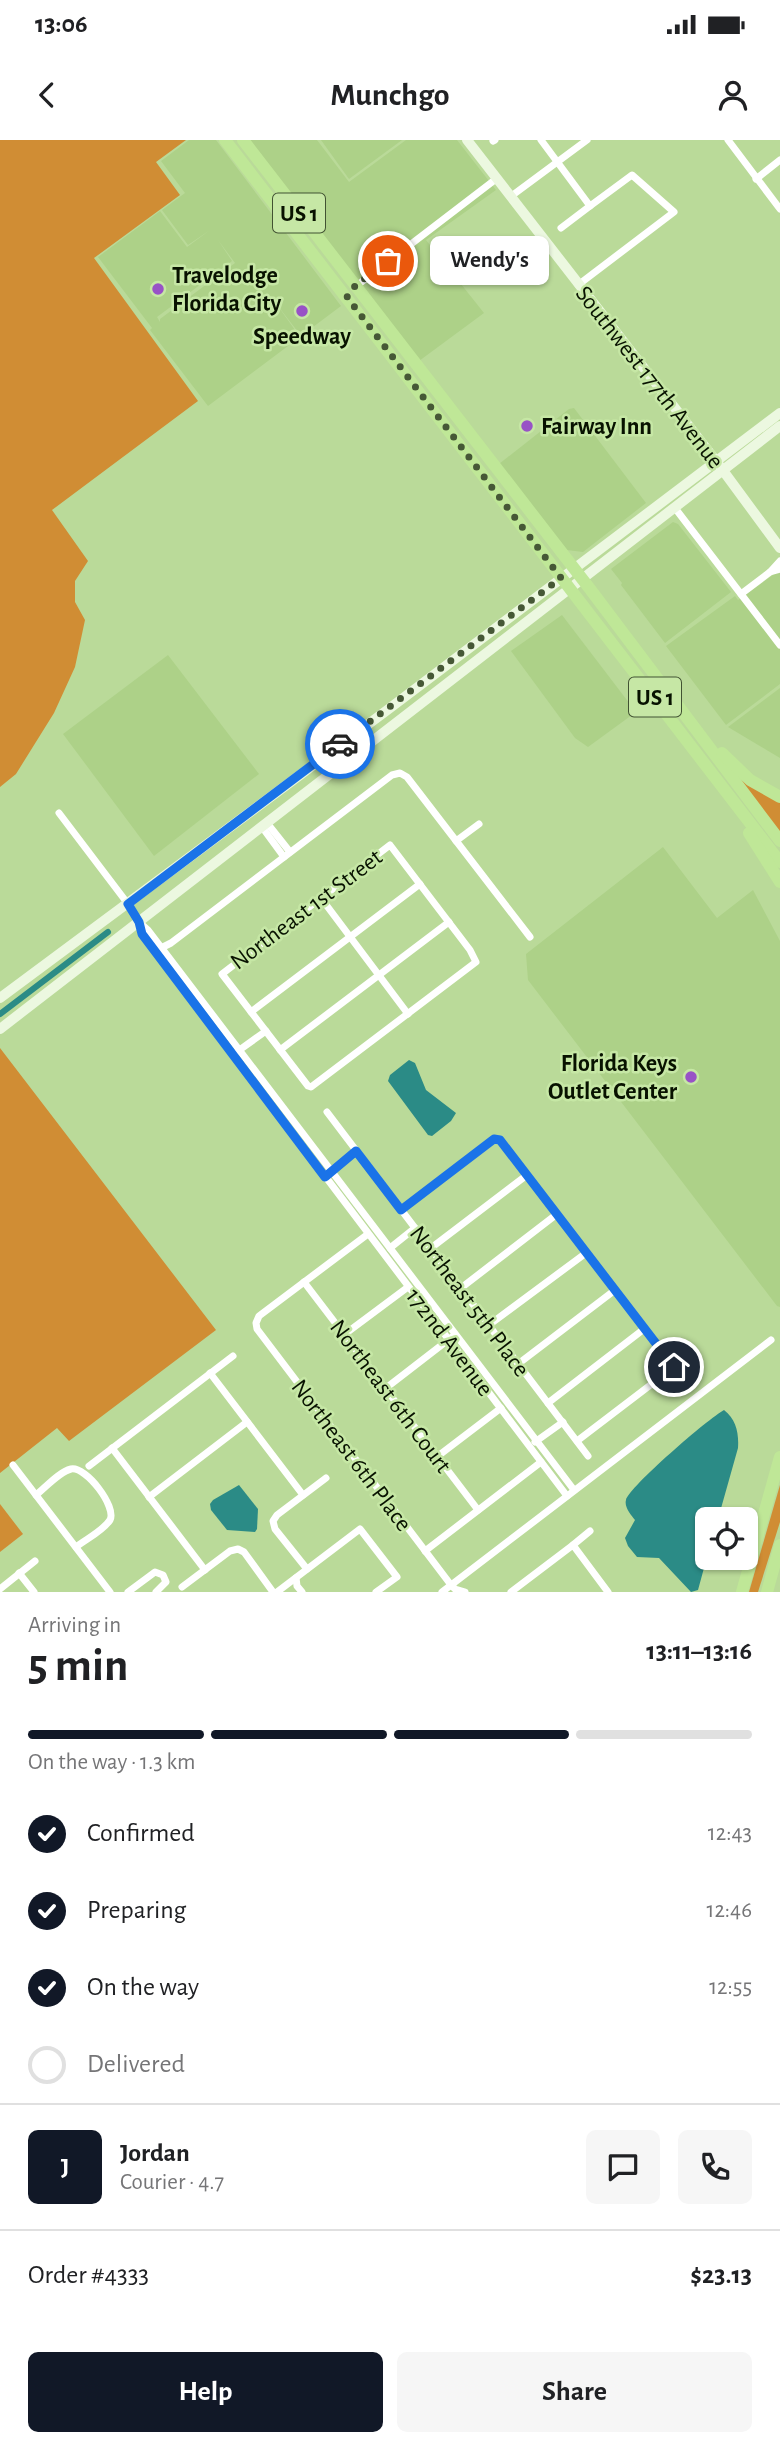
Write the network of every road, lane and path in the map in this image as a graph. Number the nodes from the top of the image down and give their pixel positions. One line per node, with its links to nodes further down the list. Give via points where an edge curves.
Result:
1 (225, 140): 7 (highway, US 1)
2 (467, 140): 10 (main road, Southwest 177th Avenue)
3 (541, 140): 9 (street)
4 (587, 140): 9 (street)
5 (727, 140): 11 (street)
6 (247, 145): 7 (street); 17 (highway, US 1)
7 (241, 160): 18 (highway, US 1)
8 (780, 160): 11 (street)
9 (558, 162): 12 (street); 13 (street)
10 (496, 179): 12 (main road, Southwest 177th Avenue); 17 (street)
11 (756, 179): 14 (street)
12 (510, 197): 16 (main road, Southwest 177th Avenue)
13 (590, 206): 15 (street); 16 (street, via 632,175 674,212)
14 (780, 209)
15 (561, 228)
16 (578, 285): 21 (main road, Southwest 177th Avenue)
17 (355, 286): 18 (street); 28 (highway, US 1)
18 (347, 297): 29 (highway, US 1)
19 (780, 413): 21 (main road)
20 (780, 426): 22 (main road)
21 (716, 461): 22 (main road, Southwest 177th Avenue); 28 (main road)
22 (723, 471): 23 (main road); 24 (main road, Southwest 177th Avenue)
23 (675, 508): 28 (main road); 30 (street)
24 (780, 548)
25 (780, 561): 27 (street)
26 (780, 569): 27 (street)
27 (770, 572): 30 (street)
28 (578, 573): 29 (main road); 32 (highway, US 1)
29 (565, 583): 33 (main road); 34 (main road); 36 (highway, US 1)
30 (741, 594): 31 (street)
31 (780, 645)
32 (667, 692): 35 (highway, via 681,702 739,771); 41 (highway, US 1)
33 (386, 711): 34 (main road); 47 (main road)
34 (397, 724): 39 (main road)
35 (780, 797)
36 (738, 807): 43 (highway, US 1); 44 (highway, via 741,821)
37 (59, 813): 47 (street)
38 (479, 824): 40 (street)
39 (264, 825): 42 (street); 48 (main road)
40 (456, 841): 42 (street, via 400,773); 51 (street)
41 (780, 841)
42 (287, 855): 52 (street)
43 (780, 862)
44 (780, 882)
45 (420, 884): 46 (street, Northeast 1st Street, via 390,845); 49 (street); 50 (street)
46 (321, 898): 50 (street); 55 (street, Northeast 1st Street, via 222,974)
47 (128, 904): 48 (street); 54 (main road)
48 (139, 922): 52 (street); 57 (main road); 60 (street, via 142,934)
49 (449, 922): 53 (street); 56 (street, via 476,962)
50 (350, 937): 53 (street); 55 (street)
51 (530, 937)
52 (161, 948): 60 (street)
53 (379, 975): 56 (street); 59 (street)
54 (0, 998)
55 (251, 1012): 58 (street)
56 (408, 1013): 59 (street, via 312,1087)
57 (0, 1029)
58 (266, 1031): 59 (street); 60 (street)
59 (281, 1050)
60 (237, 1053): 63 (street)
61 (327, 1112): 62 (street, Northeast 5th Place)
62 (356, 1151): 63 (street); 66 (street, Northeast 5th Place)
63 (328, 1174): 65 (street)
64 (527, 1175): 66 (street, via 500,1140 494,1139); 67 (street); 71 (street)
65 (336, 1184): 69 (street, 172nd Avenue); 70 (street, 172nd Avenue)
66 (401, 1210): 68 (street, Northeast 5th Place)
67 (557, 1214): 72 (street); 75 (street)
68 (415, 1228): 70 (street); 71 (street, Northeast 5th Place)
69 (368, 1234): 73 (street); 74 (street, 172nd Avenue)
70 (390, 1248): 80 (street, 172nd Avenue)
71 (432, 1248): 75 (street, Northeast 5th Place)
72 (586, 1253): 76 (street); 77 (street)
73 (304, 1282): 79 (street, Northeast 6th Court); 109 (street, Northeast 6th Place, via 259,1316 257,1329)
74 (408, 1287): 79 (street); 80 (street, 172nd Avenue)
75 (461, 1288): 77 (street, Northeast 5th Place)
76 (615, 1290): 78 (street); 83 (street)
77 (489, 1325): 83 (street, Northeast 5th Place)
78 (644, 1329): 86 (street); 90 (street, via 674,1367)
79 (345, 1335): 85 (street, Northeast 6th Court)
80 (452, 1337): 85 (street); 87 (street, 172nd Avenue); 91 (street, 172nd Avenue)
81 (771, 1340): 100 (street)
82 (233, 1356): 84 (street)
83 (518, 1364): 86 (street, Northeast 5th Place)
84 (210, 1373): 88 (street); 92 (street)
85 (386, 1388): 93 (street, Northeast 6th Court)
86 (548, 1403): 89 (street, Northeast 5th Place)
87 (501, 1408): 91 (street, 172nd Avenue); 93 (street)
88 (247, 1422): 102 (street); 103 (street)
89 (562, 1422): 90 (street, Northeast 5th Place); 91 (street)
90 (577, 1441): 94 (street, Northeast 5th Place)
91 (533, 1444): 96 (street, 172nd Avenue); 100 (street, 172nd Avenue)
92 (112, 1448): 98 (street); 103 (street)
93 (438, 1456): 104 (street, Northeast 6th Court)
94 (588, 1456)
95 (780, 1457): 132 (highway)
96 (541, 1462): 100 (street, 172nd Avenue); 104 (street)
97 (13, 1465): 101 (street)
98 (89, 1466)
99 (326, 1478): 102 (street)
100 (571, 1493): 119 (street)
101 (36, 1495): 108 (street); 108 (street, via 66,1471 78,1469 111,1506 107,1523)
102 (303, 1495): 111 (street, via 273,1521)
103 (149, 1497): 112 (street)
104 (478, 1510): 109 (street)
105 (590, 1531): 106 (street)
106 (573, 1545): 115 (street); 131 (street)
107 (780, 1545): 133 (highway)
108 (76, 1547): 121 (street)
109 (425, 1551): 119 (street, Northeast 6th Place)
110 (35, 1561): 113 (street)
111 (307, 1569): 114 (street); 126 (street, via 360,1528 397,1577)
112 (205, 1570): 117 (street); 124 (street, via 238,1549)
113 (19, 1573): 118 (street); 120 (street)
114 (296, 1578): 116 (street); 125 (street)
115 (520, 1584): 129 (street); 130 (street)
116 (286, 1586): 124 (street); 125 (street)
117 (182, 1587)
118 (0, 1589)
119 (453, 1589): 127 (street); 128 (street)
120 (34, 1592)
121 (110, 1592)
122 (128, 1592): 123 (street, via 155,1572 165,1578)
123 (156, 1592)
124 (275, 1592)
125 (299, 1592)
126 (376, 1592)
127 (442, 1592)
128 (466, 1592)
129 (511, 1592)
130 (526, 1592)
131 (608, 1592)
132 (742, 1592)
133 (767, 1592)

